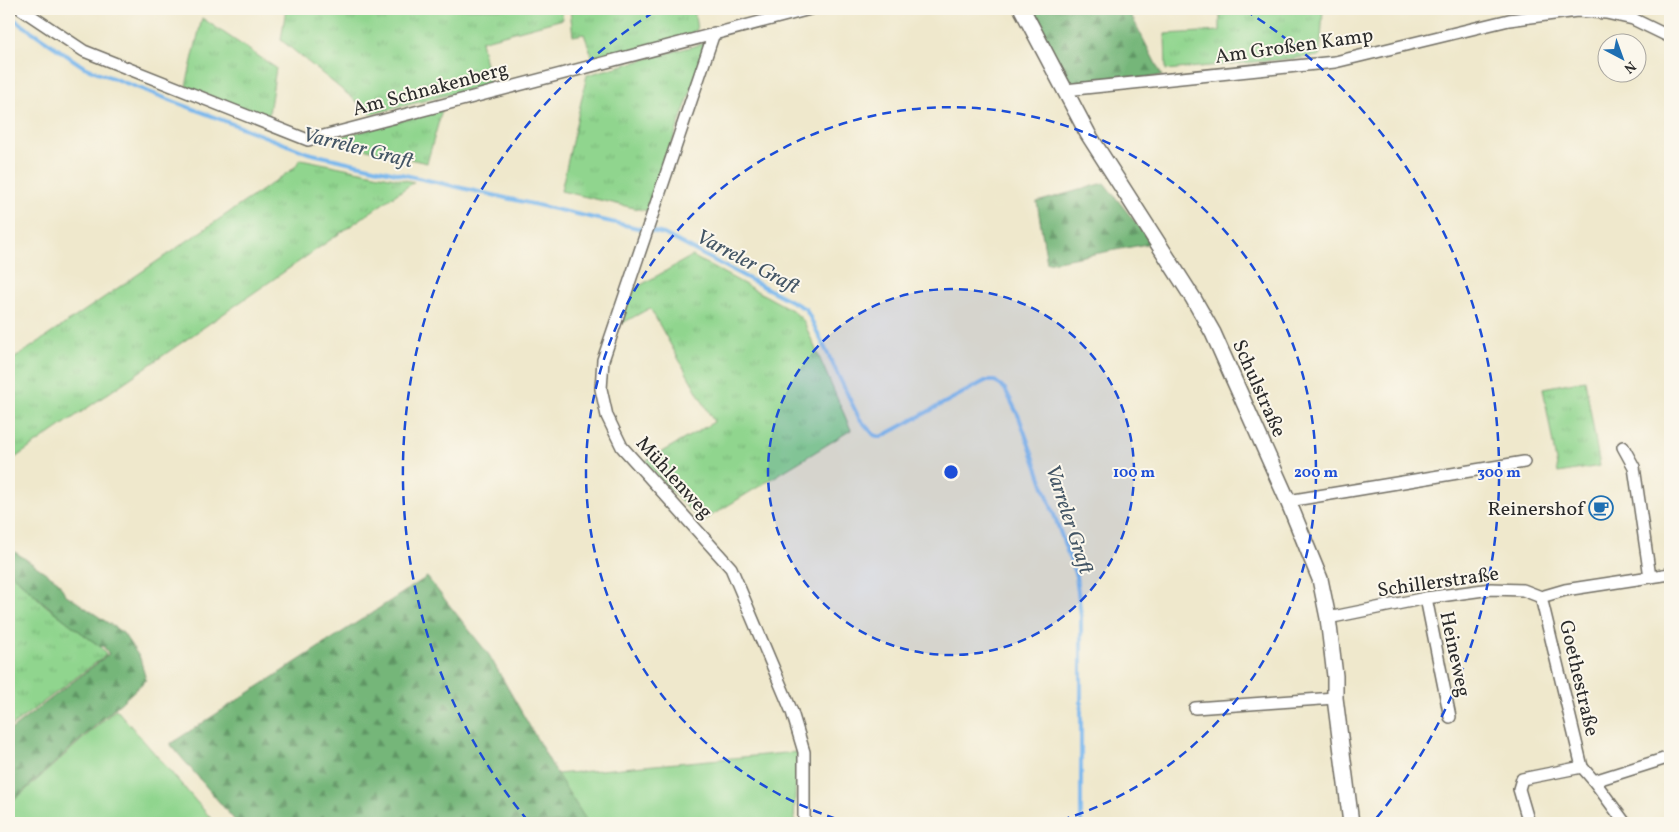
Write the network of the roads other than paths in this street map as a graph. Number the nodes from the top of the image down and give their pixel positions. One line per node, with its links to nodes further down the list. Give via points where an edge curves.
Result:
1 (21, 9): 4 (street, Am Schnakenberg, via 84,51 308,140)
2 (810, 9): 4 (street, Am Schnakenberg)
3 (1022, 9): 6 (street, Schulstraße)
4 (714, 33): 21 (street, Mühlenweg, via 603,360 601,390 607,416 622,447 731,568 792,712 804,752)
5 (1670, 36): 6 (street, Am Großen Kamp, via 1633,20 1606,13 1577,11 1500,22 1335,62)
6 (1065, 90): 9 (street, Schulstraße, via 1088,134 1213,333)
7 (1623, 447): 11 (street, via 1634,467)
8 (1524, 462): 9 (street)
9 (1288, 500): 14 (street, Schulstraße, via 1320,579)
10 (1670, 574): 11 (street)
11 (1650, 577): 12 (street, via 1565,590)
12 (1541, 597): 13 (street, Schillerstraße, via 1523,590 1491,589); 19 (street, Goethestraße)
13 (1426, 598): 14 (street, Schillerstraße); 17 (street, Heineweg)
14 (1328, 618): 15 (street, Schulstraße)
15 (1335, 698): 16 (street); 22 (street, Schulstraße)
16 (1195, 708)
17 (1450, 717)
18 (1670, 757): 20 (street)
19 (1582, 767): 20 (street, Goethestraße); 23 (street, Goethestraße, via 1522,779 1519,789)
20 (1594, 781): 24 (street, Goethestraße)
21 (804, 823)
22 (1351, 823)
23 (1529, 823)
24 (1625, 823)

